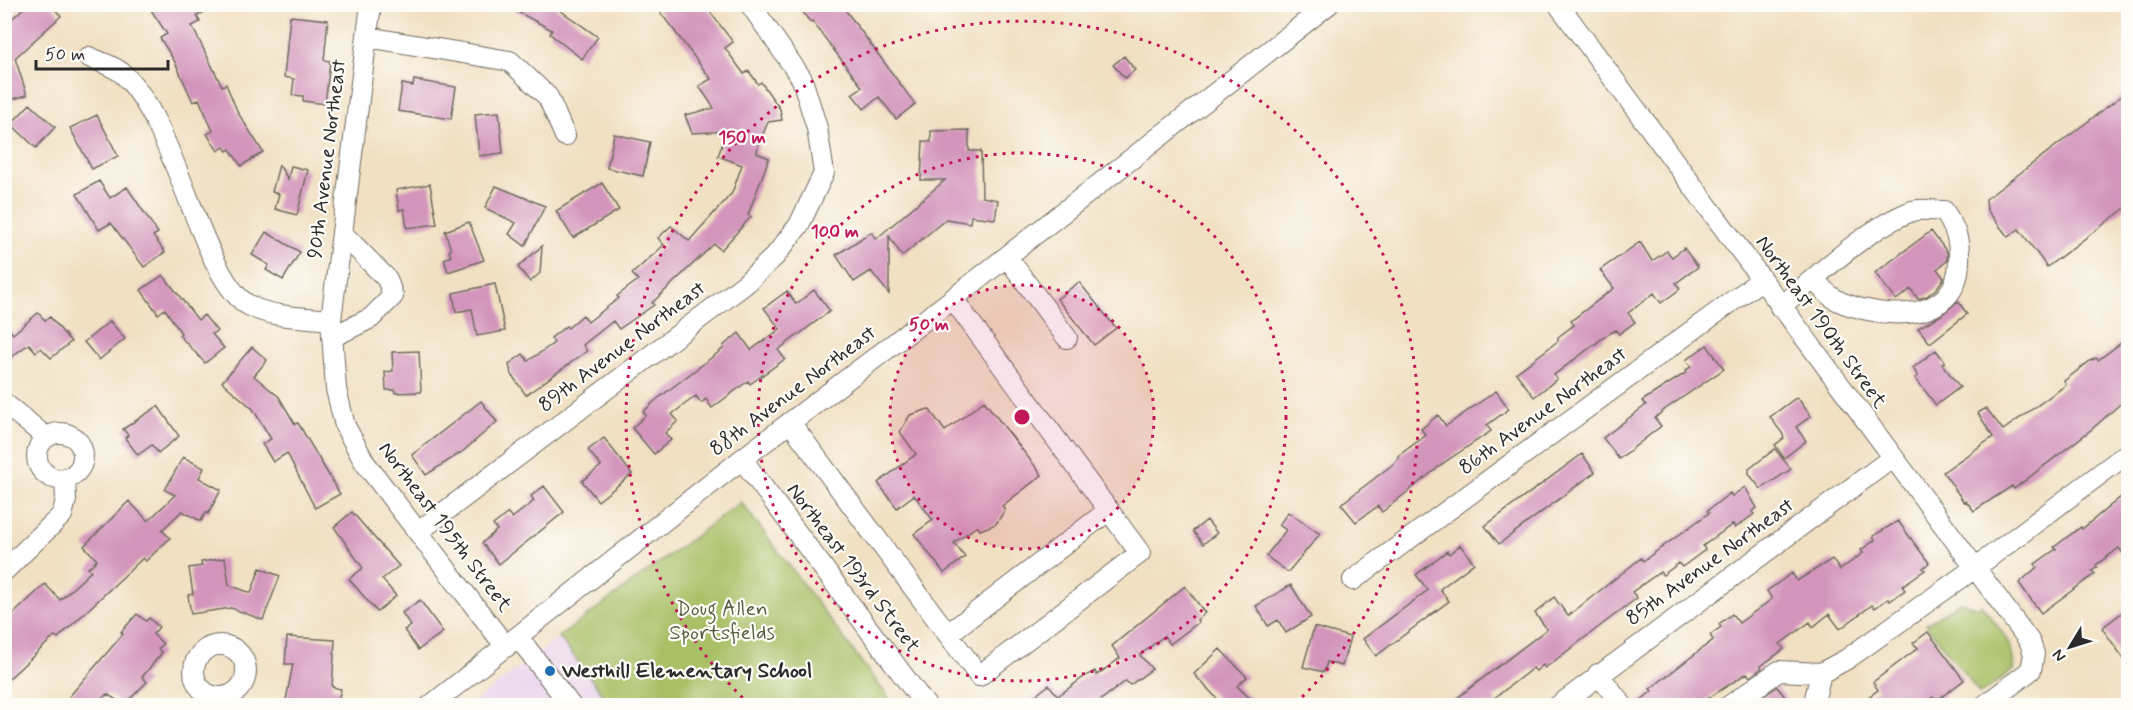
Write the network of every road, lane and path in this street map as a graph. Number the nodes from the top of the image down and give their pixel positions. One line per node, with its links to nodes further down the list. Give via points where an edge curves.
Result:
1 (750, 4): 24 (street, 89th Avenue Northeast, via 802,79 817,128 824,173 799,225 775,256 745,284)
2 (1329, 4): 9 (street, 88th Avenue Northeast)
3 (1558, 4): 10 (street, Northeast 190th Street)
4 (369, 6): 5 (street, 90th Avenue Northeast)
5 (368, 37): 7 (street, via 510,61 548,97); 8 (street, 90th Avenue Northeast)
6 (89, 57): 14 (street, via 121,71 139,91 161,129 217,264 235,295 249,306)
7 (565, 136)
8 (342, 233): 14 (street, 90th Avenue Northeast); 14 (street, via 387,279 393,296 371,318)
9 (1007, 257): 12 (street, 88th Avenue Northeast); 15 (street)
10 (1761, 280): 13 (street, Northeast 190th Street); 27 (street, 86th Avenue Northeast)
11 (1814, 280): 11 (street, via 1880,228 1914,210 1944,211 1960,242 1956,287 1925,311 1896,314 1843,303 1828,295); 13 (street)
12 (953, 299): 17 (street, 88th Avenue Northeast); 23 (street)
13 (1780, 307): 20 (street, Northeast 190th Street)
14 (331, 329): 24 (street, Northeast 195th Street, via 336,389 345,426 365,463)
15 (1067, 338)
16 (4, 403): 18 (street)
17 (790, 422): 21 (street, 88th Avenue Northeast); 28 (street)
18 (46, 437): 22 (street, via 37,452 40,470 56,480); 22 (street, via 64,433 79,443 83,460 80,469)
19 (2128, 453): 25 (street)
20 (1892, 458): 25 (street, Northeast 190th Street); 31 (street, 85th Avenue Northeast)
21 (742, 459): 29 (street, 88th Avenue Northeast); 34 (street, Northeast 193rd Street)
22 (65, 479): 26 (street, via 62,515)
23 (1109, 510): 28 (street); 28 (street, via 1140,553 979,676)
24 (418, 532): 29 (street, Northeast 195th Street)
25 (1975, 568): 30 (street); 39 (street, Northeast 190th Street, via 2030,642 2034,654 2031,670)
26 (4, 571)
27 (1353, 580)
28 (948, 634)
29 (512, 642): 32 (street, 88th Avenue Northeast); 33 (street, Northeast 195th Street)
30 (1821, 673): 37 (street, via 1779,671); 38 (street)
31 (1599, 674): 35 (street, 85th Avenue Northeast); 36 (street)
32 (430, 705)
33 (571, 705)
34 (926, 705)
35 (1558, 705)
36 (1623, 705)
37 (1729, 705)
38 (1813, 705)
39 (1984, 705)

